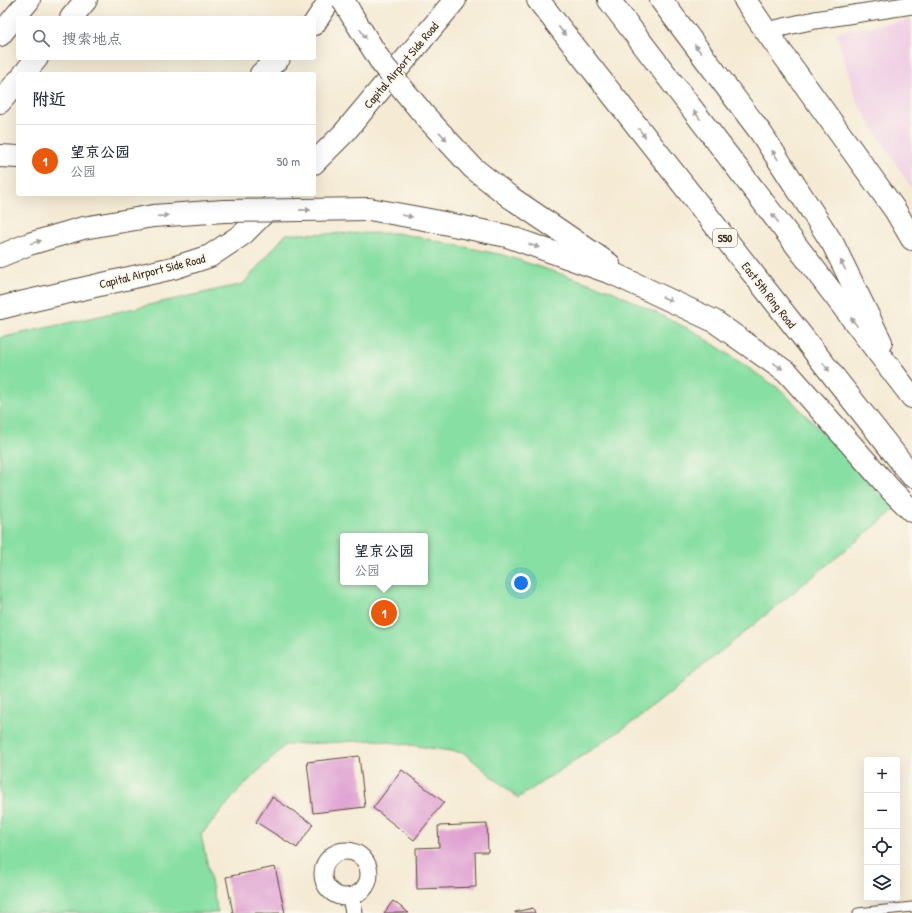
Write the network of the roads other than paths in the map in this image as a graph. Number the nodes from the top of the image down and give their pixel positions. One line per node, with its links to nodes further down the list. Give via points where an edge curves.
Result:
1 (29, 0): 14 (main road)
2 (86, 0): 11 (main road)
3 (330, 0): 12 (main road)
4 (344, 0): 27 (main road, one-way to 27, bridge, via 383,65 473,168 510,197)
5 (455, 0): 23 (main road, Capital Airport Side Road, via 344,133)
6 (538, 0): 30 (main road, East 5th Ring Road / S50, one-way to 30)
7 (609, 0): 29 (main road, one-way to 7)
8 (661, 0): 29 (main road, one-way to 8, via 833,244 761,133)
9 (745, 0): 13 (main road)
10 (912, 4): 13 (street)
11 (73, 16)
12 (316, 21)
13 (766, 31): 25 (main road)
14 (0, 35)
15 (35, 60): 17 (main road)
16 (277, 60): 18 (main road)
17 (26, 72)
18 (264, 72)
19 (16, 83): 20 (main road)
20 (0, 102)
21 (0, 156): 22 (main road)
22 (16, 157)
23 (316, 161)
24 (281, 196): 28 (main road, Capital Airport Side Road, via 242,234 210,256 173,268)
25 (912, 239)
26 (0, 256): 27 (main road, one-way to 27, bridge, via 82,228 153,216 224,211 369,209 507,236 614,274)
27 (644, 288): 31 (main road, one-way to 31, via 714,321 789,374)
28 (0, 308)
29 (908, 392)
30 (912, 476)
31 (912, 511)
32 (351, 896): 34 (street)
33 (912, 907): 35 (lane)
34 (354, 913)
35 (858, 913)

